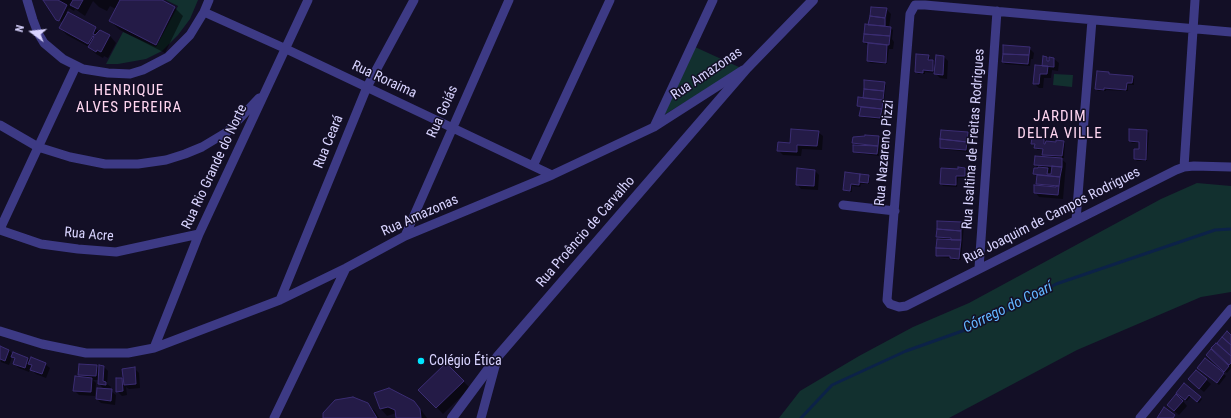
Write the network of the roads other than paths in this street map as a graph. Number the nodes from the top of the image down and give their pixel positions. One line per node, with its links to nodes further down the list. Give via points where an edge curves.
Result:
1 (27, 0): 16 (street, via 44,43)
2 (210, 0): 10 (street)
3 (308, 0): 15 (street, Rua Rio Grande do Norte)
4 (414, 0): 18 (street, Rua Ceará)
5 (509, 0): 21 (street, Rua Goiás)
6 (610, 0): 24 (street)
7 (713, 0): 22 (street)
8 (813, 0): 17 (street, Rua Amazonas)
9 (1196, 0): 13 (street)
10 (204, 12): 15 (street, Rua Roraima); 16 (street, via 190,35 168,57 143,70 130,74 108,73)
11 (997, 12): 12 (street); 29 (street, Rua Nazareno Pizzi, via 915,5 910,14); 35 (street, Rua Isaltina de Freitas Rodrigues)
12 (1092, 20): 13 (street); 30 (street)
13 (1194, 29): 14 (street); 25 (street)
14 (1231, 32)
15 (284, 48): 18 (street, Rua Roraima); 19 (street, Rua Rio Grande do Norte)
16 (76, 66): 23 (street)
17 (747, 68): 22 (street, Rua Amazonas); 41 (street, Rua Proêncio de Carvalho)
18 (367, 87): 21 (street, Rua Roraima); 36 (street, Rua Ceará)
19 (264, 93): 23 (street, via 227,132 202,147 166,160 138,164 105,164); 32 (street, Rua Rio Grande do Norte)
20 (0, 125): 23 (street)
21 (452, 127): 24 (street, Rua Roraima); 33 (street, Rua Goiás)
22 (654, 127): 27 (street, Rua Amazonas)
23 (38, 147): 31 (street)
24 (533, 166): 27 (street, Rua Roraima)
25 (1184, 167): 26 (street, Rua Joaquim de Campos Rodrigues); 30 (street, Rua Joaquim de Campos Rodrigues)
26 (1231, 167)
27 (552, 175): 33 (street, Rua Amazonas)
28 (843, 205): 29 (street)
29 (895, 211): 37 (street, Rua Nazareno Pizzi, via 887,290 887,300)
30 (1076, 220): 35 (street, Rua Joaquim de Campos Rodrigues)
31 (0, 230): 32 (street, Rua Acre, via 41,244 116,252)
32 (199, 234): 40 (street, Rua Rio Grande do Norte)
33 (405, 236): 34 (street, Rua Amazonas)
34 (346, 268): 36 (street, Rua Amazonas); 42 (street)
35 (979, 268): 37 (street, Rua Joaquim de Campos Rodrigues, via 906,306)
36 (280, 300): 40 (street, Rua Amazonas)
37 (890, 304)
38 (1231, 309): 45 (street)
39 (0, 331): 40 (street, Rua Amazonas, via 42,344 86,353 128,353)
40 (154, 348)
41 (498, 356): 43 (street, Rua Proêncio de Carvalho); 44 (street)
42 (274, 418)
43 (452, 418)
44 (481, 418)
45 (1140, 418)

